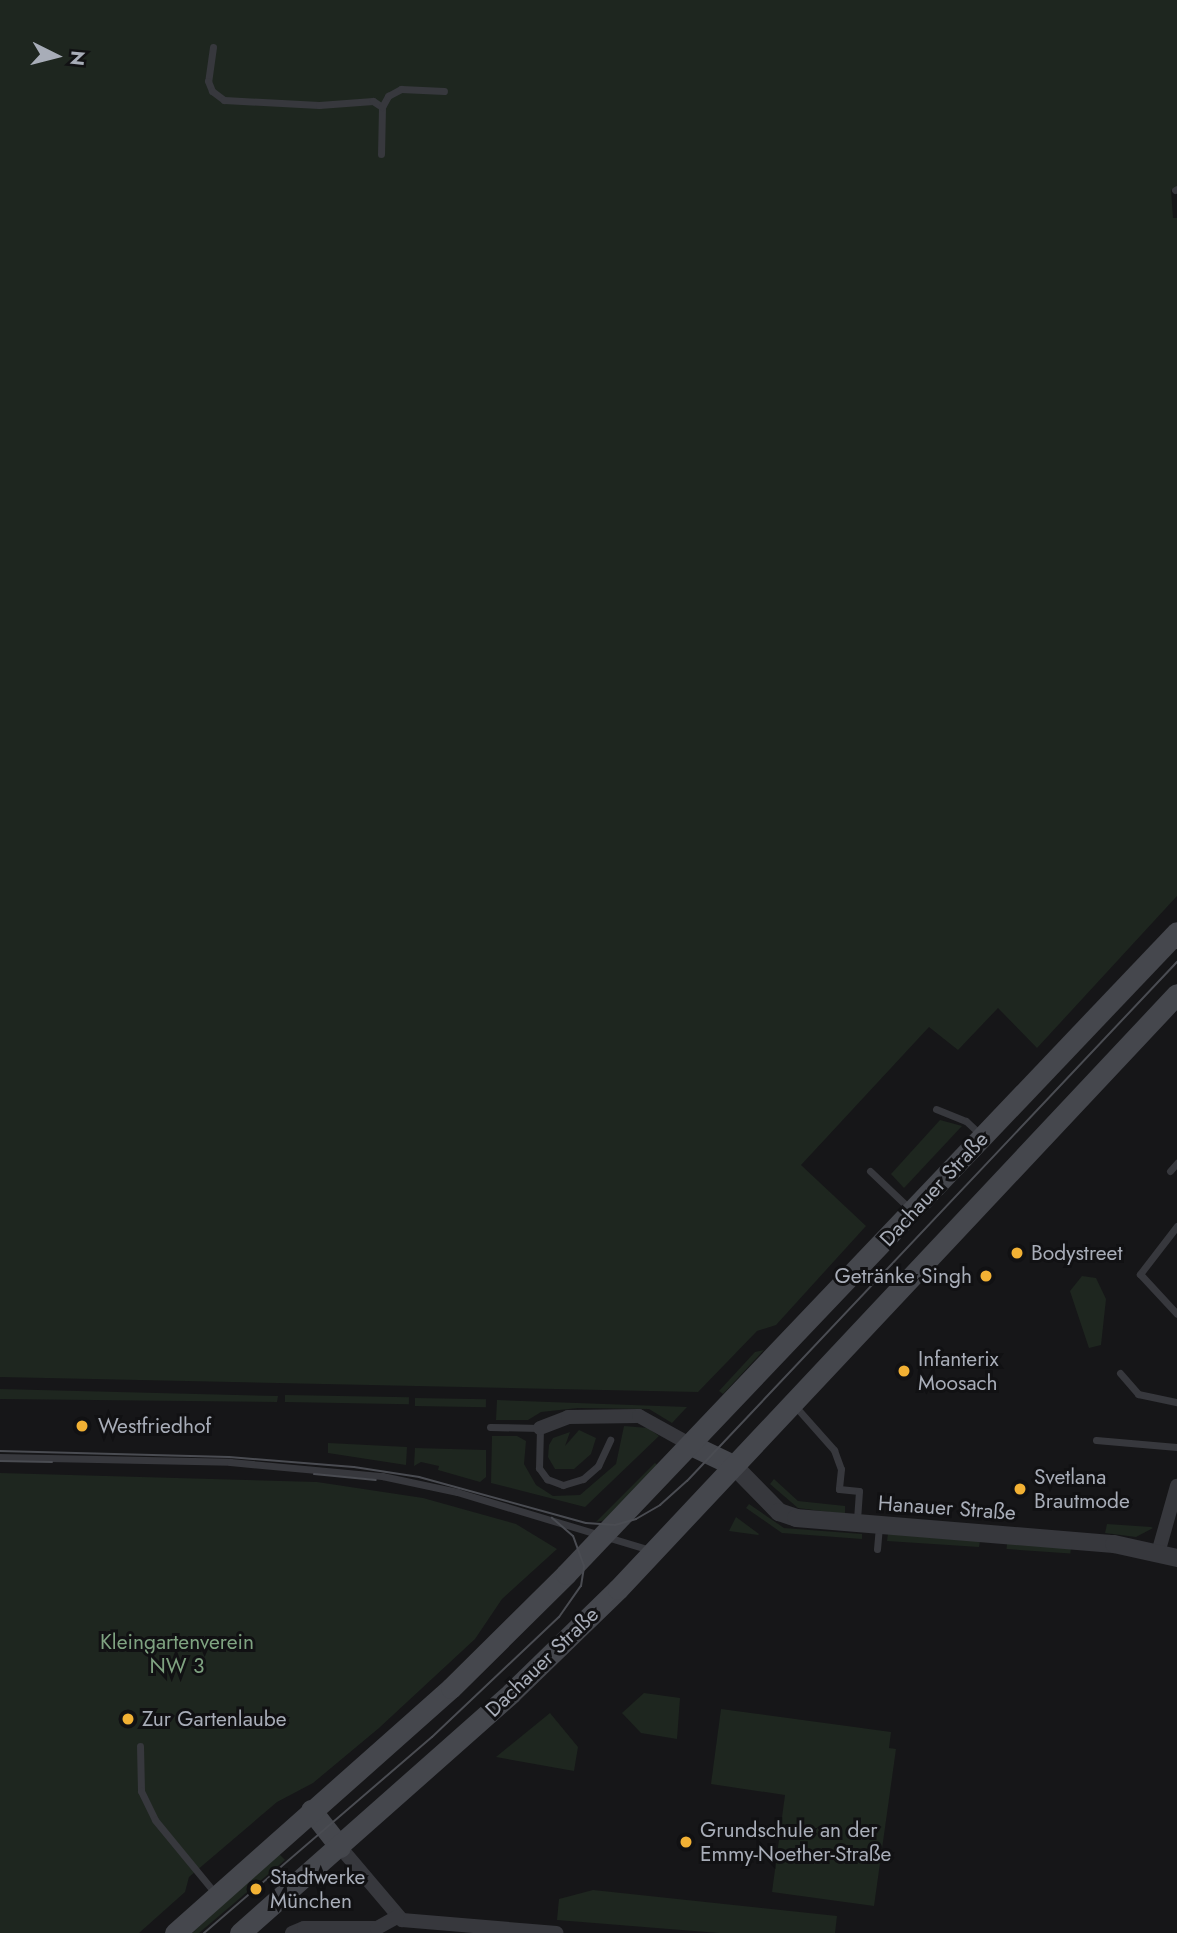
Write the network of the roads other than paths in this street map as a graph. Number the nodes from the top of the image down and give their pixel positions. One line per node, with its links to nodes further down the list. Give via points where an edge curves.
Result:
1 (213, 47): 3 (lane, via 208,81 224,100 319,105 351,99 373,100)
2 (444, 91): 3 (lane, via 401,89 388,96)
3 (382, 107): 4 (lane)
4 (381, 153)
5 (1177, 932): 8 (main road, Dachauer Straße)
6 (1177, 994): 17 (main road, Dachauer Straße)
7 (936, 1109): 8 (lane, via 966,1121)
8 (983, 1137): 12 (main road, Dachauer Straße)
9 (1177, 1163): 11 (lane)
10 (870, 1171): 12 (lane)
11 (1170, 1171)
12 (913, 1211): 22 (main road, Dachauer Straße)
13 (1177, 1226): 14 (lane, via 1140,1275)
14 (1177, 1314)
15 (1120, 1373): 16 (lane, via 1138,1394)
16 (1177, 1402)
17 (792, 1403): 25 (main road, Dachauer Straße); 27 (lane, via 834,1450 841,1469 839,1489 859,1491)
18 (490, 1427): 19 (lane)
19 (540, 1428): 20 (lane, via 539,1468 556,1484 569,1485 591,1473); 22 (street, via 568,1417 639,1416)
20 (610, 1440)
21 (1096, 1440): 23 (lane)
22 (691, 1445): 25 (main road); 29 (main road, Dachauer Straße)
23 (1177, 1447)
24 (0, 1457): 29 (lane, via 230,1462 382,1476 457,1492)
25 (733, 1465): 27 (street, Hanauer Straße, via 779,1511 813,1522); 31 (main road, Dachauer Straße)
26 (1177, 1486): 32 (street)
27 (857, 1525): 28 (street, Hanauer Straße)
28 (879, 1527): 30 (lane); 32 (street, Hanauer Straße, via 1114,1544)
29 (602, 1537): 31 (lane); 35 (main road, Dachauer Straße, via 451,1688)
30 (877, 1549)
31 (654, 1551): 36 (main road, Dachauer Straße, via 511,1693)
32 (1158, 1553): 33 (street, Hanauer Straße)
33 (1177, 1558)
34 (140, 1746): 37 (lane, via 141,1791 155,1820)
35 (311, 1810): 36 (main road); 37 (main road, Dachauer Straße)
36 (340, 1847): 38 (street); 40 (main road, Dachauer Straße)
37 (217, 1897): 39 (main road, Dachauer Straße)
38 (397, 1917): 41 (street, via 377,1928 304,1928); 42 (street, via 410,1923)
39 (176, 1933)
40 (240, 1933)
41 (292, 1933)
42 (556, 1933)

